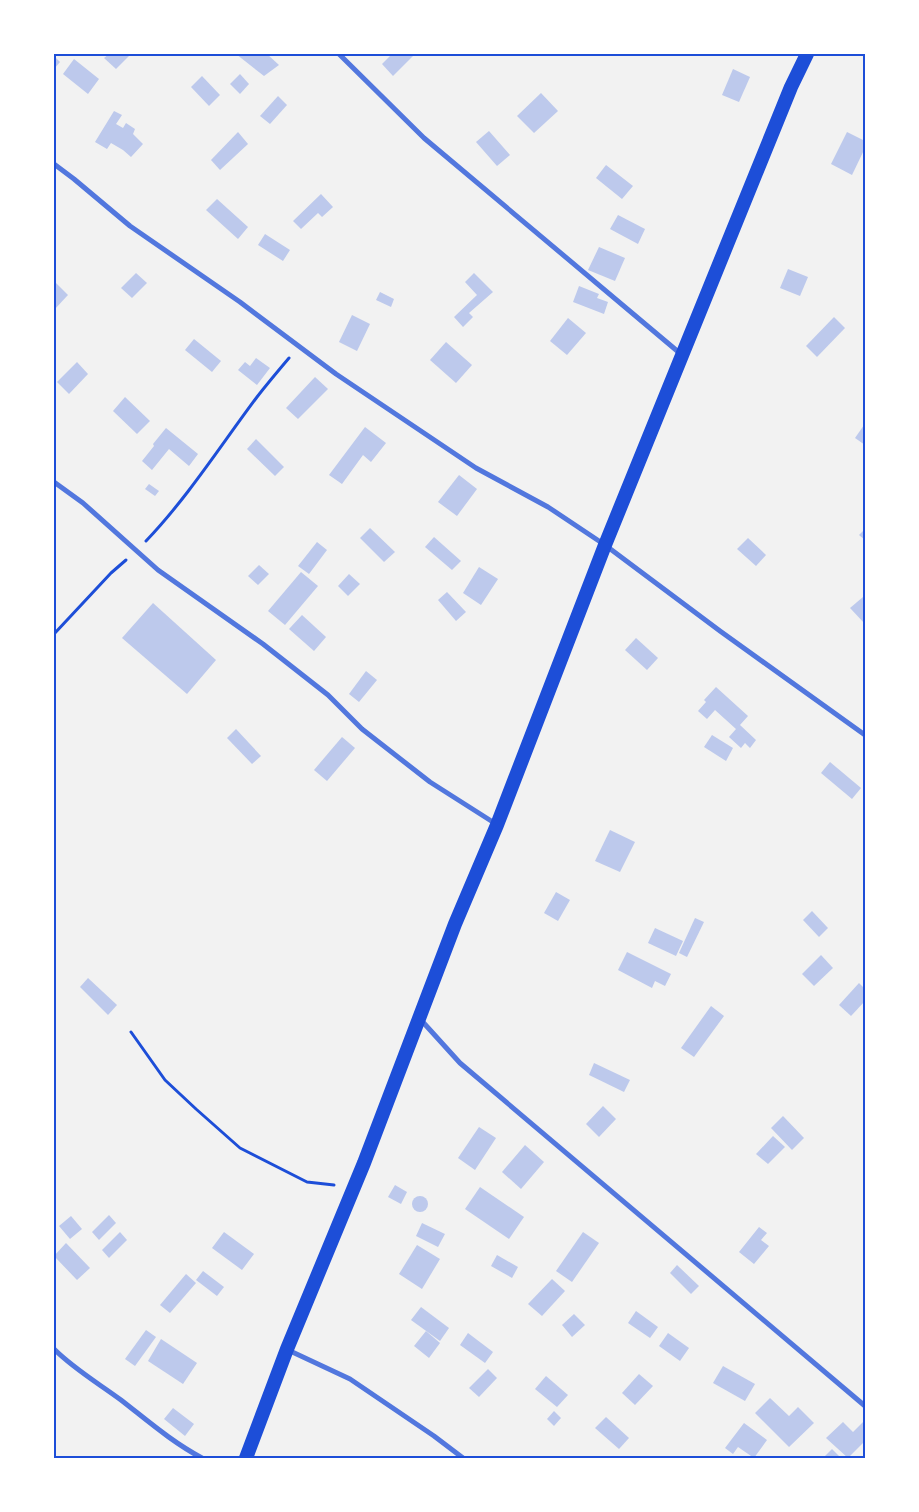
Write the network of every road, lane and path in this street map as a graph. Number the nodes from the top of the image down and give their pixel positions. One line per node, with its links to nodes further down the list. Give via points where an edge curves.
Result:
1 (339, 54): 5 (street, via 424,138)
2 (807, 54): 5 (highway)
3 (54, 164): 4 (street, via 130,226)
4 (298, 346): 7 (street, via 476,468 548,507); 8 (path, via 191,488)
5 (682, 355): 7 (highway)
6 (54, 482): 8 (street)
7 (605, 545): 10 (street); 11 (highway)
8 (137, 551): 9 (path, via 111,573); 11 (street, via 158,570 328,695 362,729 430,782)
9 (54, 634)
10 (865, 735)
11 (497, 824): 12 (highway)
12 (419, 1018): 14 (highway); 17 (street, via 460,1063)
13 (131, 1032): 14 (path, via 165,1080 240,1148 307,1182)
14 (355, 1187): 16 (highway)
15 (54, 1349): 18 (street, via 172,1440)
16 (288, 1350): 19 (highway); 20 (street, via 350,1379)
17 (865, 1406)
18 (202, 1458)
19 (246, 1458)
20 (462, 1458)

